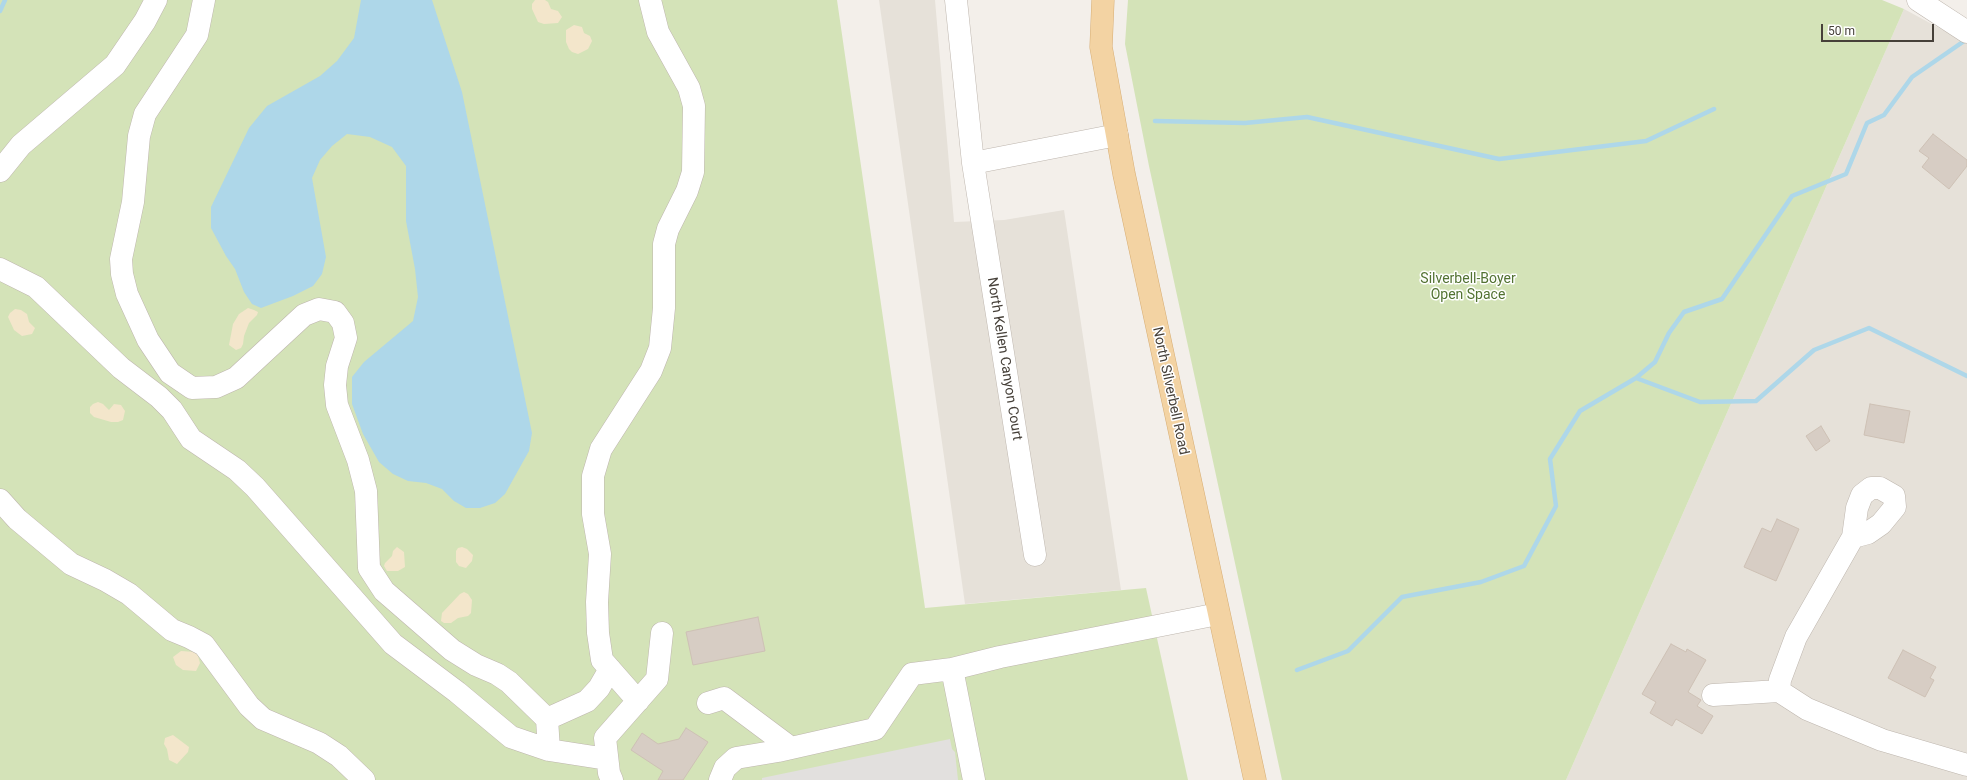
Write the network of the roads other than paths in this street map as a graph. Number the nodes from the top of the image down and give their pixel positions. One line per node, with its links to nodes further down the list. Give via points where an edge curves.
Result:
1 (156, 0): 10 (street, via 115,65 21,145)
2 (204, 0): 23 (street, via 197,35 145,114 139,136 133,202 122,259 122,274 127,294 148,340 170,373 192,388 216,387 236,378 304,315 319,309 335,312 343,323 346,338 337,366 335,385 338,405 366,490 369,568 384,591 452,650 509,682)
3 (650, 0): 17 (street, via 658,32 689,88 694,106 693,172 664,244 664,308 660,348 651,371 601,449 593,476 593,514 600,554 598,633 602,660)
4 (956, 0): 9 (street, North Kellen Canyon Court)
5 (1103, 0): 8 (main road, North Silverbell Road, via 1101,47)
6 (1918, 0): 7 (street)
7 (1967, 32)
8 (1117, 135): 9 (street); 15 (main road, North Silverbell Road)
9 (973, 163): 14 (street, North Kellen Canyon Court)
10 (0, 171)
11 (0, 269): 25 (street, via 36,287 121,368 159,397 172,410 191,439 237,470 255,487 393,644 458,692 511,737)
12 (0, 500): 28 (street, via 16,519 71,564 129,594 172,630 204,645 249,706 263,719 326,748 339,756)
13 (1853, 537): 19 (street, via 1796,637 1780,680)
14 (1035, 555)
15 (1218, 614): 18 (street, via 1000,657); 32 (main road, North Silverbell Road)
16 (662, 633): 21 (street, via 657,679)
17 (610, 669): 21 (street); 23 (street, via 599,688 587,701)
18 (952, 670): 24 (street, via 912,674 875,729); 31 (street)
19 (1779, 691): 20 (street); 27 (street, via 1807,709 1882,740)
20 (1713, 695)
21 (638, 701): 26 (street, via 605,738)
22 (708, 703): 24 (street, via 724,698)
23 (546, 719): 25 (street)
24 (791, 748): 30 (street, via 736,758 725,768)
25 (549, 750): 26 (street)
26 (607, 759): 29 (street)
27 (1967, 766)
28 (364, 780)
29 (612, 780)
30 (720, 780)
31 (974, 780)
32 (1255, 780)

